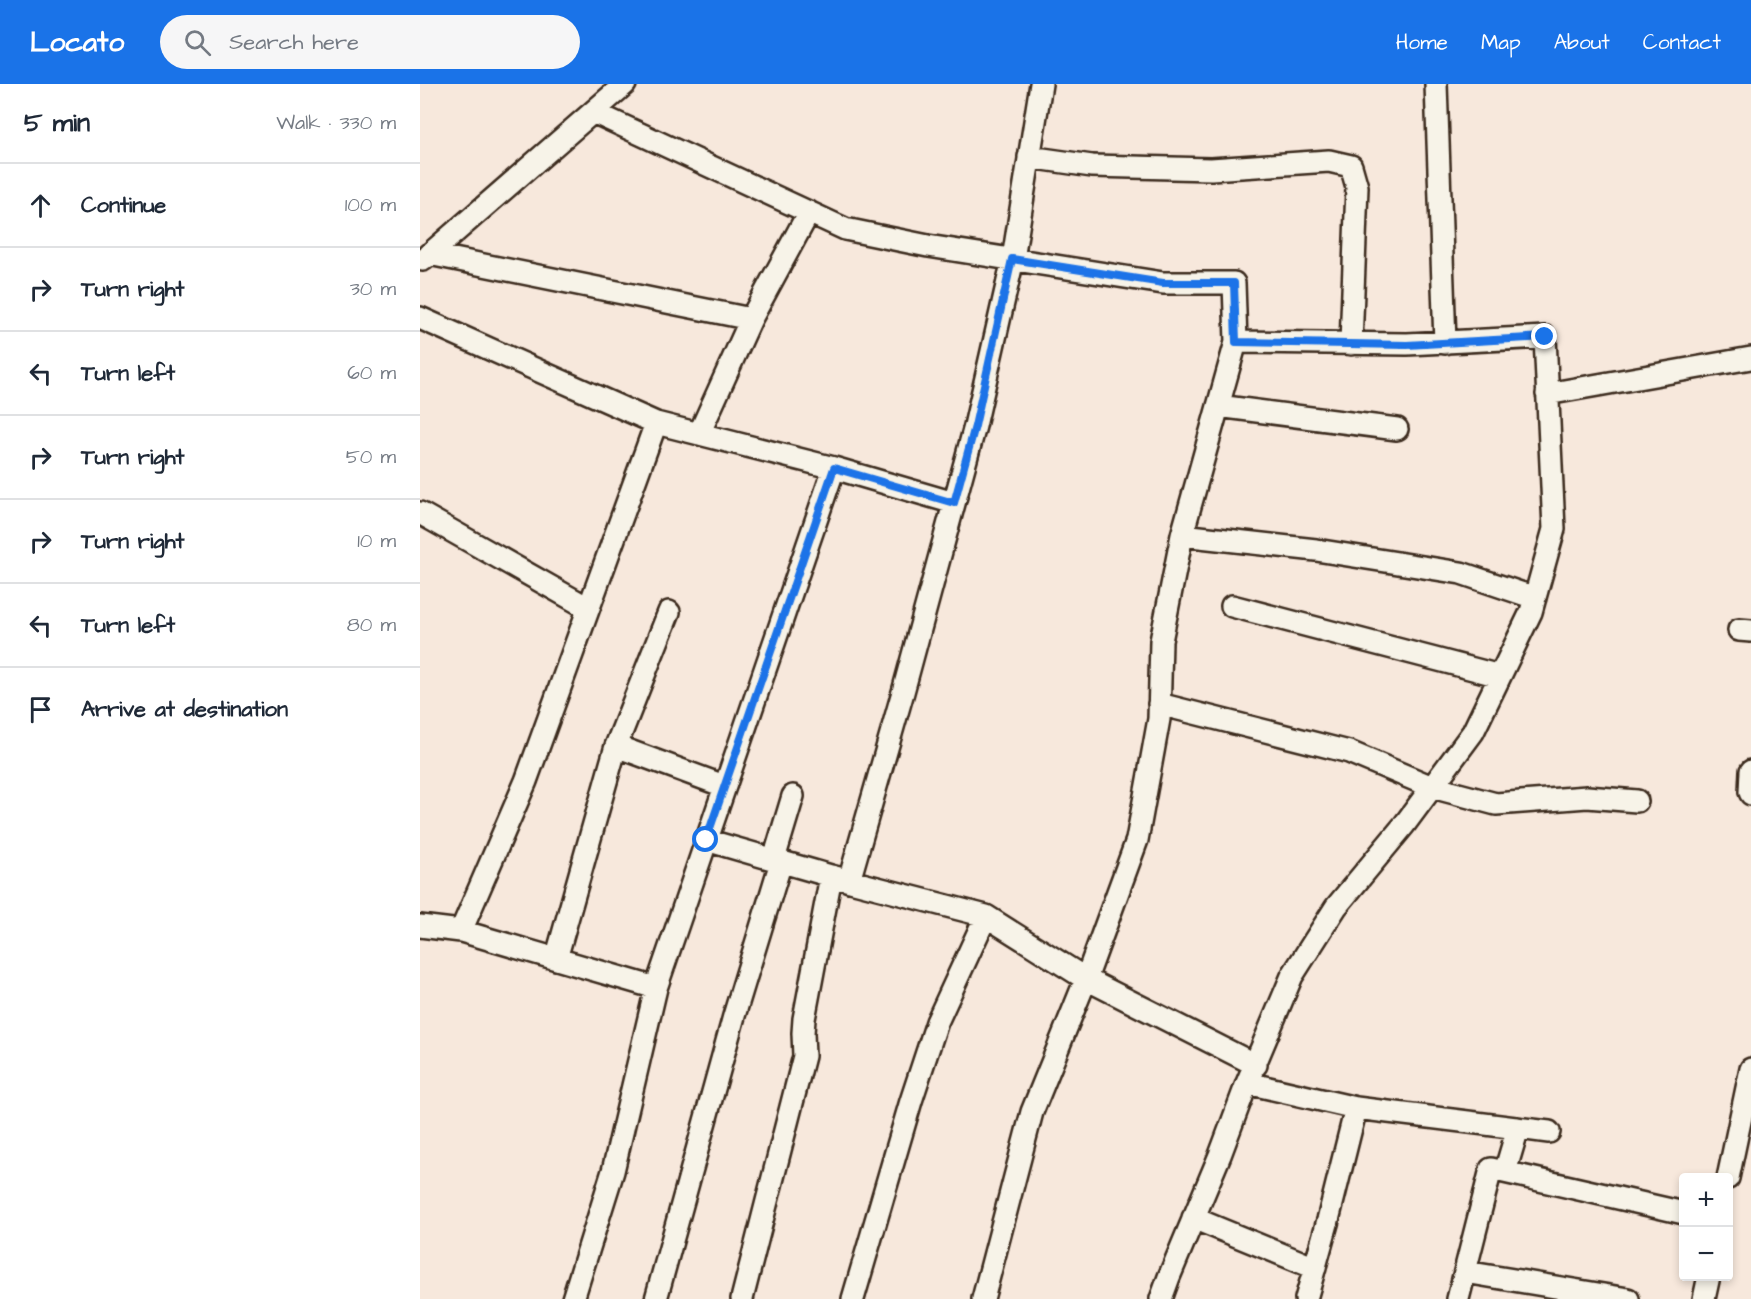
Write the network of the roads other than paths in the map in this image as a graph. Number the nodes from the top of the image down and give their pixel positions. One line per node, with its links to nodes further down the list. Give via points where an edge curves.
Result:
1 (625, 84): 4 (street)
2 (1041, 84): 5 (street)
3 (1436, 84): 12 (street)
4 (593, 112): 6 (street); 7 (street)
5 (1029, 157): 8 (street); 13 (street, via 1092,166 1211,169 1329,161 1351,166 1357,187)
6 (809, 212): 8 (street, via 845,229); 10 (street)
7 (425, 258): 10 (street)
8 (1012, 259): 11 (street, via 1163,283 1234,283); 21 (street)
9 (420, 318): 17 (street)
10 (750, 319): 19 (street)
11 (1236, 342): 13 (street); 16 (street)
12 (1445, 343): 13 (street); 15 (street, via 1545,337)
13 (1351, 344)
14 (1751, 358): 15 (street)
15 (1547, 394): 24 (street, via 1554,529)
16 (1218, 406): 18 (street); 23 (street)
17 (656, 423): 19 (street); 26 (street)
18 (1397, 429)
19 (699, 434): 20 (street)
20 (834, 468): 21 (street); 32 (street)
21 (954, 503): 39 (street, via 903,692)
22 (420, 513): 26 (street)
23 (1182, 535): 24 (street, via 1316,550 1461,573); 29 (street, via 1161,641)
24 (1535, 598): 28 (street)
25 (1232, 606): 28 (street)
26 (588, 608): 42 (street, via 526,781)
27 (669, 612): 30 (street)
28 (1500, 676): 33 (street, via 1473,732)
29 (1159, 704): 33 (street, via 1349,752); 44 (street, via 1137,840)
30 (616, 746): 32 (street); 43 (street)
31 (1751, 771): 34 (street)
32 (724, 786): 37 (street)
33 (1432, 787): 36 (street, via 1496,804 1587,797); 47 (street, via 1336,907 1298,966)
34 (1751, 794)
35 (792, 796): 38 (street)
36 (1637, 801)
37 (706, 840): 38 (street); 45 (street)
38 (778, 861): 39 (street); 59 (street)
39 (840, 878): 40 (street); 60 (street, via 804,1019 804,1056)
40 (986, 916): 44 (street); 61 (street, via 937,1022)
41 (420, 926): 42 (street)
42 (461, 931): 43 (street)
43 (556, 959): 45 (street)
44 (1086, 980): 47 (street); 62 (street, via 1032,1113)
45 (656, 988): 58 (street, via 613,1171)
46 (1751, 1070): 52 (street)
47 (1251, 1074): 48 (street); 54 (street)
48 (1356, 1108): 49 (street); 55 (street)
49 (1518, 1128): 50 (street); 51 (street)
50 (1549, 1132)
51 (1505, 1172): 53 (street); 56 (street, via 1491,1169)
52 (1729, 1173)
53 (1679, 1212)
54 (1193, 1218): 55 (street); 63 (street)
55 (1315, 1268): 64 (street)
56 (1465, 1272): 65 (street); 66 (street)
57 (1708, 1281): 67 (street)
58 (573, 1299)
59 (656, 1299)
60 (742, 1299)
61 (853, 1299)
62 (983, 1299)
63 (1161, 1299)
64 (1306, 1299)
65 (1458, 1299)
66 (1628, 1299)
67 (1704, 1299)

